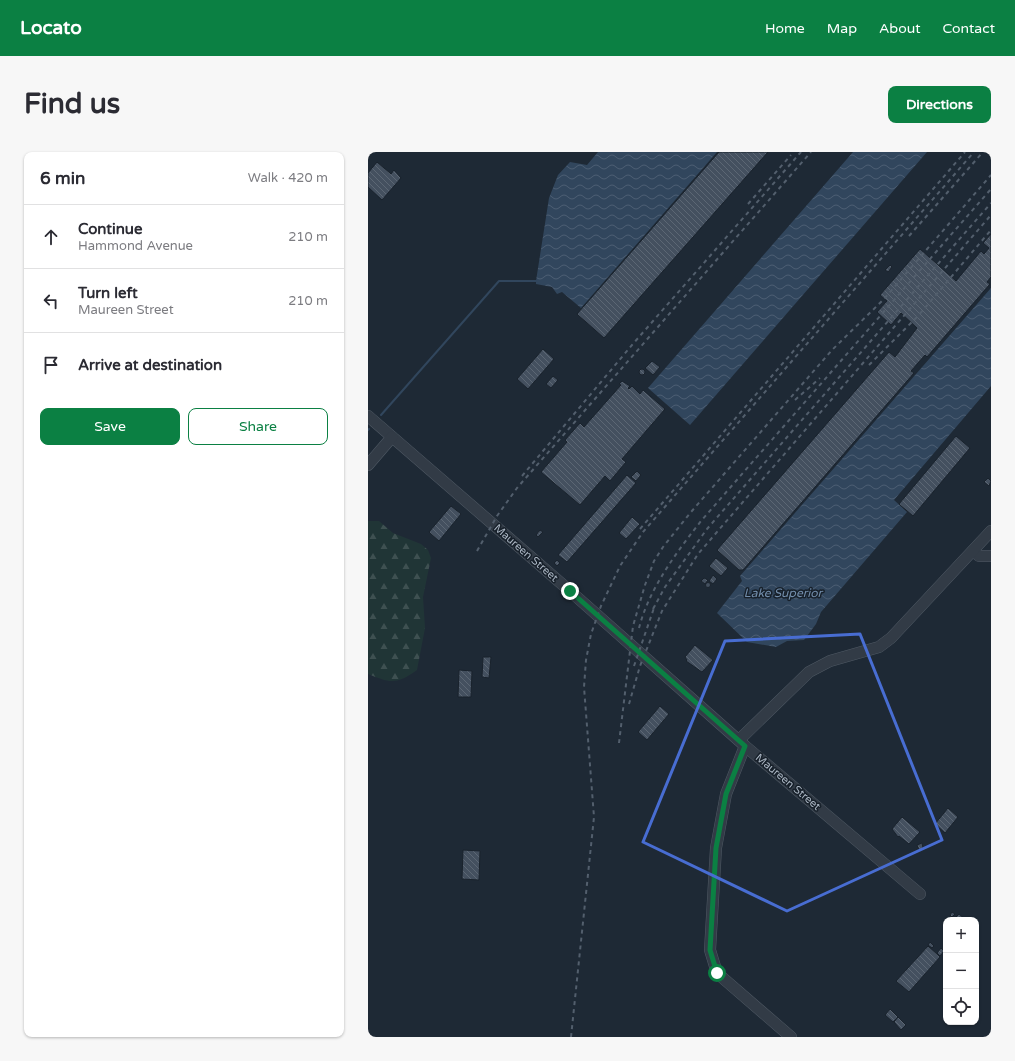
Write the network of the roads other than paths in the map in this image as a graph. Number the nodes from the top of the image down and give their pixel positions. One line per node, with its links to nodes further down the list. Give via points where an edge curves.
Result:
1 (368, 416): 2 (street, Maureen Street)
2 (392, 437): 3 (street); 7 (street, Maureen Street)
3 (368, 465)
4 (991, 531): 5 (street)
5 (973, 551): 6 (street, via 979,556); 7 (street, via 879,648 830,661 809,672)
6 (991, 556)
7 (742, 743): 8 (street, Maureen Street); 9 (street, via 726,794 716,848 711,955 717,973)
8 (920, 894)
9 (791, 1037)

